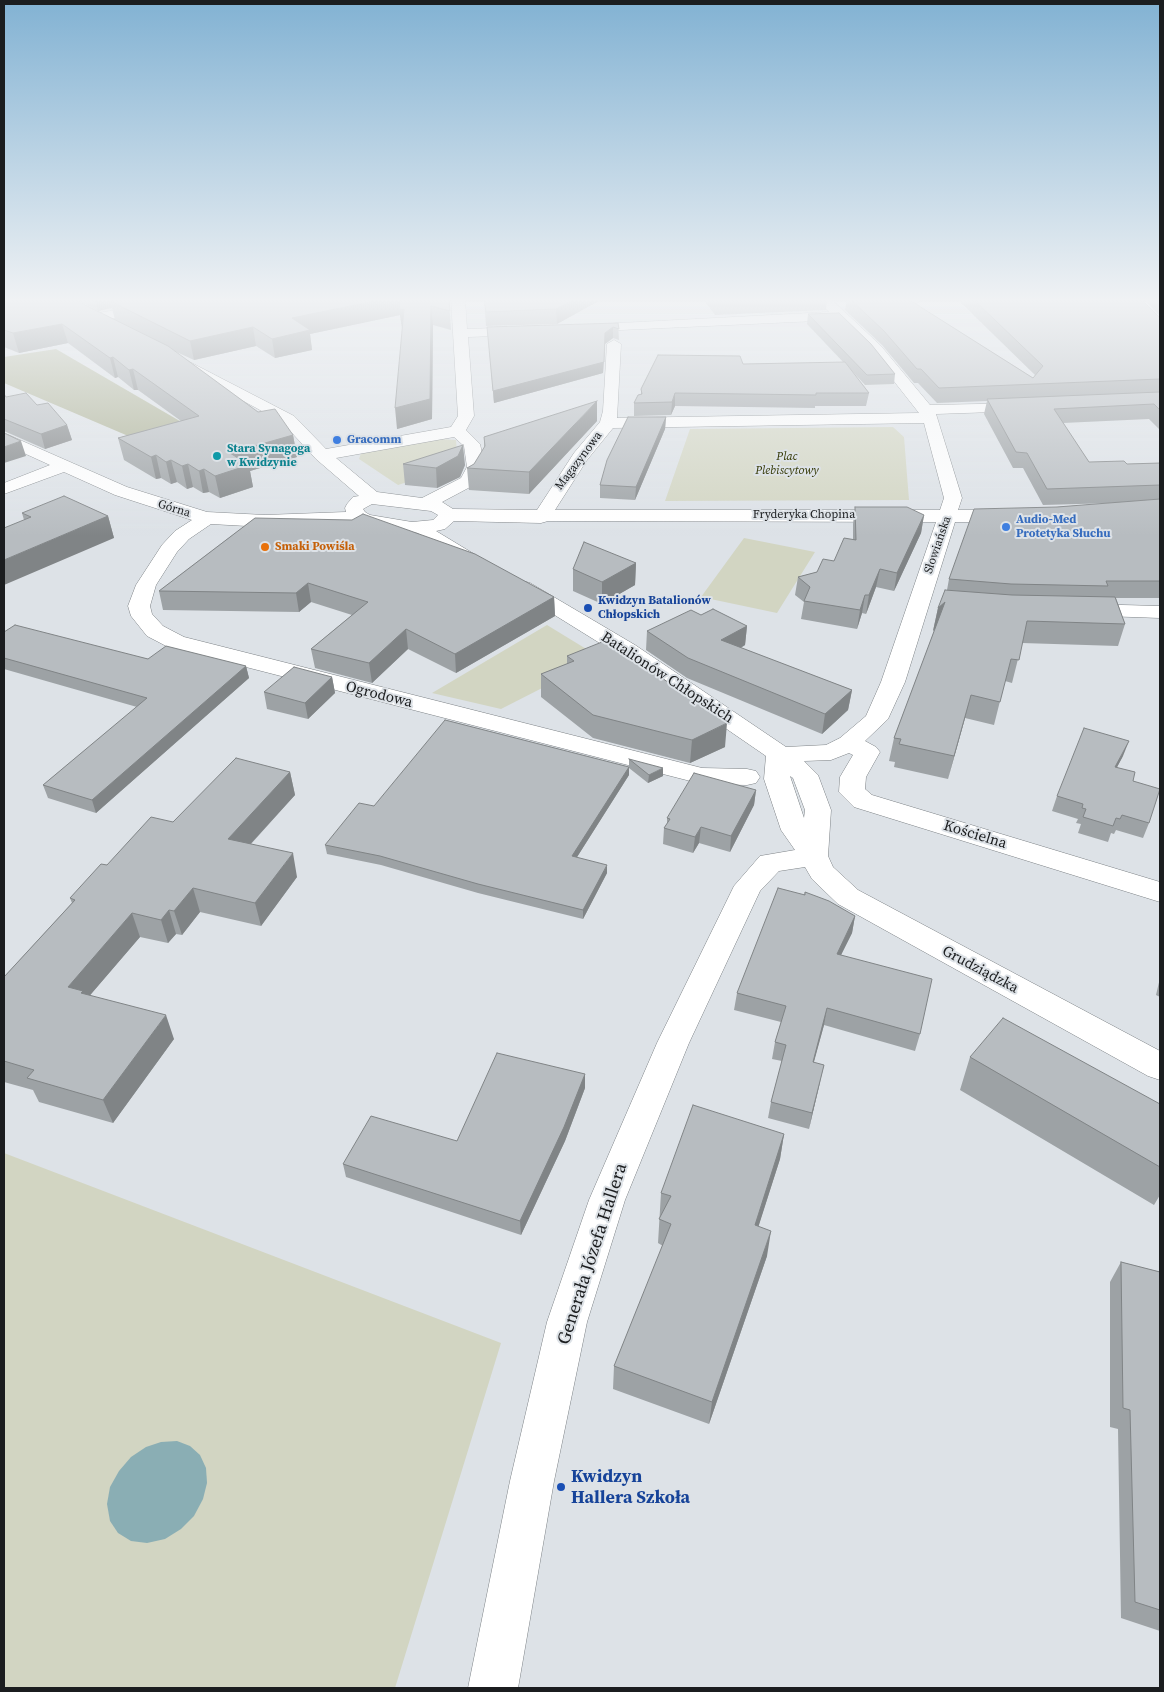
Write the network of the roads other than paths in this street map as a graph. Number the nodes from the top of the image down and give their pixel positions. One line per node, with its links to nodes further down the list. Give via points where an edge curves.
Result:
1 (211, 378): 10 (street, via 280,413)
2 (463, 378): 8 (street, via 466,416)
3 (612, 378): 7 (street, Magazynowa)
4 (899, 378): 6 (street, Słowiańska)
5 (1034, 406): 6 (street)
6 (927, 414): 7 (street); 19 (street, Słowiańska, via 953,498)
7 (608, 423): 21 (street, Magazynowa, via 580,457)
8 (457, 431): 10 (street); 15 (street, via 472,444 476,467 468,481)
9 (4, 438): 11 (street, Górna)
10 (322, 455): 12 (street)
11 (64, 466): 13 (street); 22 (street, Górna, via 120,491)
12 (352, 482): 14 (street); 23 (street, via 334,499)
13 (4, 489)
14 (372, 498): 15 (street); 16 (street, via 354,508)
15 (425, 504): 17 (street, via 444,510)
16 (356, 515): 23 (street, Górna, via 338,519); 24 (street, via 365,520)
17 (447, 515): 20 (street, Fryderyka Chopina); 24 (street, via 438,525)
18 (1024, 515): 19 (street, Fryderyka Chopina)
19 (948, 516): 21 (street, Fryderyka Chopina); 28 (street, Słowiańska, via 927,603 893,682 876,719)
20 (489, 517): 21 (street, Fryderyka Chopina); 25 (street)
21 (541, 517)
22 (207, 518): 23 (street, Górna); 30 (street, Ogrodowa, via 182,535 169,549 146,585 139,606 142,616 155,631 176,642 702,776)
23 (295, 520)
24 (426, 528): 25 (street, Batalionów Chłopskich, via 430,536)
25 (458, 538): 29 (street, Batalionów Chłopskich, via 497,573 627,650)
26 (1064, 610): 27 (street)
27 (1160, 612)
28 (849, 743): 29 (street, Słowiańska, via 831,752); 32 (street, Kościelna, via 867,752 853,777 852,792 863,801)
29 (779, 755): 31 (street, via 777,779 787,810 795,830)
30 (747, 777)
31 (814, 856): 33 (street, Grudziądzka, via 822,872 848,897); 34 (street, Generała Józefa Hallera, via 770,863 748,886 673,1044 607,1200 567,1322)
32 (1160, 892)
33 (1160, 1066)
34 (492, 1688)

